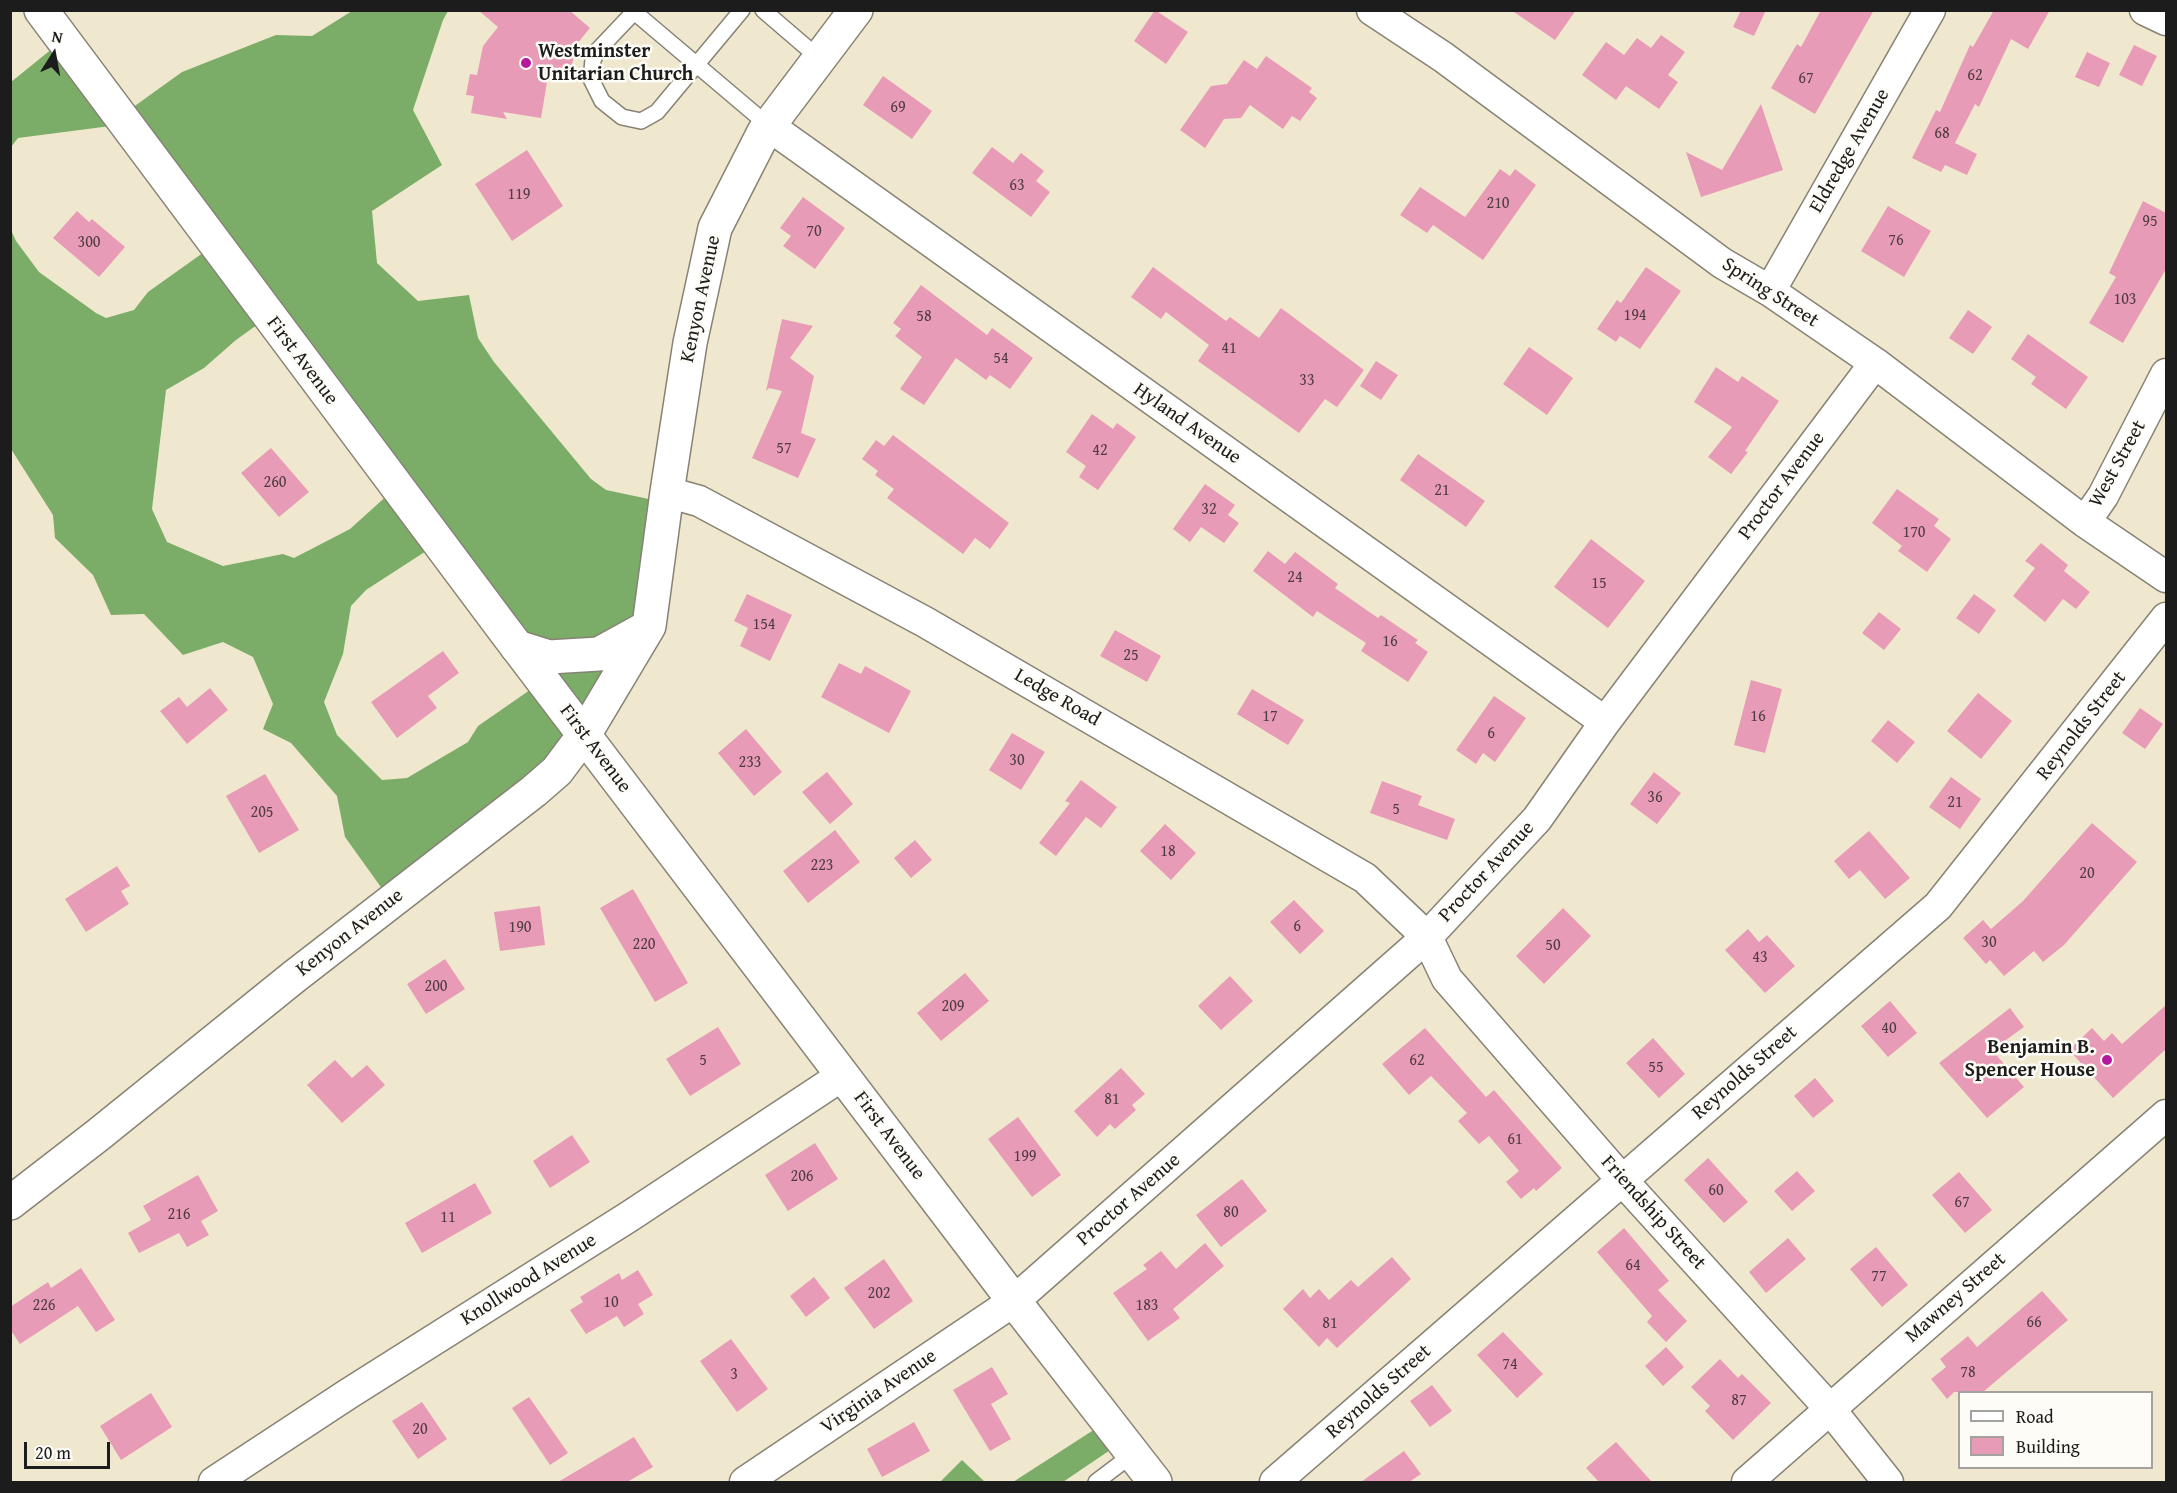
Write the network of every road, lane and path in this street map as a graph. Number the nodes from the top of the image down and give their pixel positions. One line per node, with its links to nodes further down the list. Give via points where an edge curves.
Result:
1 (41, 10): 21 (main road, First Avenue)
2 (742, 10): 11 (lane)
3 (763, 10): 10 (lane)
4 (856, 10): 10 (main road, Kenyon Avenue)
5 (1372, 10): 13 (street, Spring Street, via 1443,57 1722,262)
6 (1930, 10): 13 (street, Eldredge Avenue)
7 (2145, 10): 9 (street)
8 (633, 11): 11 (lane); 11 (lane, via 593,60 591,79 602,101 621,117 641,121 657,112)
9 (2166, 20)
10 (820, 59): 12 (main road, Kenyon Avenue)
11 (696, 64): 12 (lane)
12 (769, 126): 16 (main road, Kenyon Avenue, via 715,228 690,343); 22 (street, Hyland Avenue)
13 (1770, 291): 14 (street, Spring Street)
14 (1875, 363): 17 (street, Spring Street); 22 (street, Proctor Avenue)
15 (2166, 374): 17 (street, West Street, via 2103,496)
16 (667, 492): 20 (main road, Kenyon Avenue); 24 (street, Ledge Road, via 699,501 925,622 1114,731 1365,878)
17 (2085, 522): 18 (street, Spring Street)
18 (2166, 577)
19 (2166, 618): 27 (street, Reynolds Street, via 1938,906)
20 (649, 626): 21 (main road, via 599,654 549,657); 23 (main road, Kenyon Avenue)
21 (517, 647): 23 (main road, First Avenue)
22 (1605, 722): 24 (street, Proctor Avenue, via 1537,819)
23 (584, 735): 25 (main road, First Avenue); 28 (main road, Kenyon Avenue, via 557,771 534,791)
24 (1427, 937): 27 (street, Friendship Street, via 1447,979); 29 (street, Proctor Avenue)
25 (843, 1075): 29 (main road, First Avenue); 32 (street, Knollwood Avenue)
26 (2166, 1115): 30 (street, Mawney Street)
27 (1622, 1180): 30 (street, Friendship Street); 36 (street, Reynolds Street)
28 (10, 1203)
29 (1014, 1301): 31 (main road, First Avenue); 33 (street, Virginia Avenue)
30 (1830, 1409): 37 (street, Mawney Street); 38 (street, Friendship Street)
31 (1133, 1454): 34 (lane); 35 (main road, First Avenue)
32 (214, 1482)
33 (745, 1482)
34 (1096, 1482)
35 (1155, 1482)
36 (1275, 1482)
37 (1747, 1482)
38 (1888, 1482)

